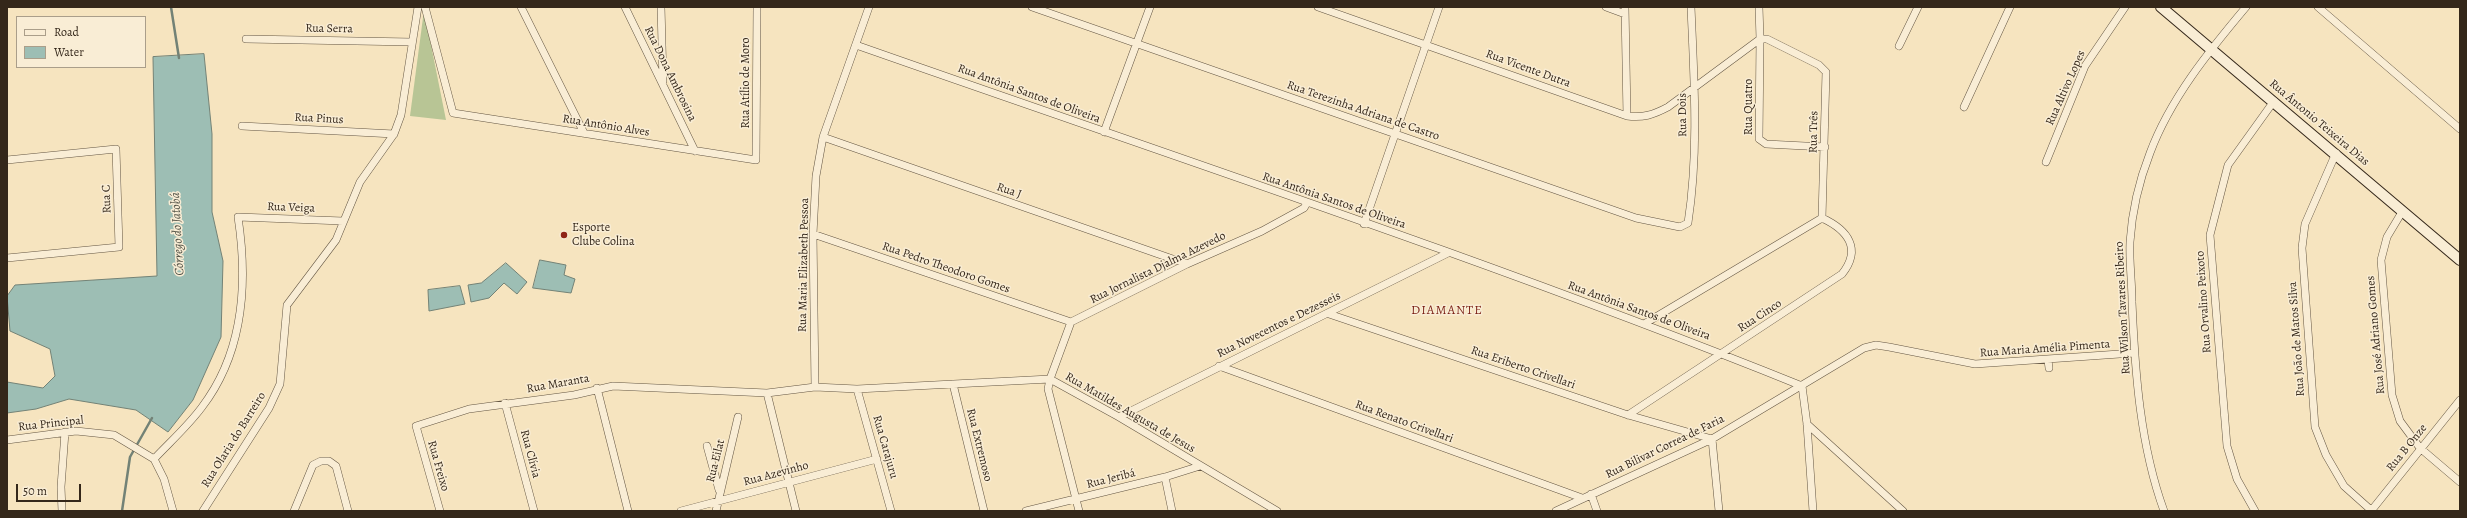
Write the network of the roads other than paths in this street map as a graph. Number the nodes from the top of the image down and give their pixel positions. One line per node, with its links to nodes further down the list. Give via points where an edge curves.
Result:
1 (418, 7): 24 (street, Rua Olaria do Barreiro)
2 (425, 7): 38 (street, Rua Antônio Alves, via 453,113)
3 (521, 7): 38 (street)
4 (625, 7): 30 (street, Rua Dona Ambrosina)
5 (661, 7): 30 (street)
6 (757, 7): 46 (street, Rua Atílio de Moro)
7 (869, 7): 26 (street, Rua Maria Elizabeth Pessoa)
8 (1032, 7): 25 (street, Rua Terezinha Adriana de Castro)
9 (1150, 7): 25 (street)
10 (1318, 7): 27 (street, Rua Vicente Dutra)
11 (1439, 7): 27 (street)
12 (1606, 7): 21 (street)
13 (1691, 7): 31 (street, Rua Dois)
14 (1759, 7): 23 (street, Rua Quatro)
15 (1918, 7): 28 (street)
16 (2010, 7): 33 (street)
17 (2125, 7): 47 (street, Rua Altivo Lopes, via 2085,66)
18 (2161, 7): 29 (main road, Rua Ântonio Teixeira Dias)
19 (2246, 7): 29 (street, Rua Wilson Tavares Ribeiro)
20 (2318, 7): 36 (street)
21 (1625, 10): 34 (street)
22 (246, 39): 24 (street, Rua Serra)
23 (1760, 39): 31 (street); 42 (street, Rua Três, via 1767,39 1819,65 1826,72); 42 (street, Rua Quatro, via 1759,139 1766,144)
24 (412, 42): 39 (street, Rua Olaria do Barreiro, via 401,115)
25 (1137, 44): 37 (street); 40 (street, Rua Terezinha Adriana de Castro)
26 (856, 45): 37 (street, Rua Antônia Santos de Oliveira); 41 (street, Rua Maria Elizabeth Pessoa)
27 (1426, 45): 34 (street, Rua Vicente Dutra); 40 (street)
28 (1899, 46)
29 (2211, 49): 32 (main road, Rua Ântonio Teixeira Dias); 62 (street, Rua Wilson Tavares Ribeiro, via 2163,121 2138,191 2130,242)
30 (663, 83): 43 (street, Rua Dona Ambrosina)
31 (1694, 88): 34 (street, via 1653,115 1640,118); 52 (street, Rua Dois, via 1694,172)
32 (2274, 101): 44 (main road, Rua Ântonio Teixeira Dias); 120 (street, Rua Orvalino Peixoto, via 2228,165 2210,235 2227,446 2237,479)
33 (1964, 107)
34 (1627, 116)
35 (242, 126): 39 (street, Rua Pinus)
36 (2460, 129)
37 (1104, 132): 48 (street, Rua Antônia Santos de Oliveira)
38 (584, 133): 43 (street, Rua Antônio Alves)
39 (394, 134): 51 (street, Rua Olaria do Barreiro, via 360,182)
40 (1396, 134): 52 (street, Rua Terezinha Adriana de Castro, via 1636,218 1666,226 1680,227); 53 (street)
41 (823, 137): 54 (street, Rua Maria Elizabeth Pessoa, via 816,176); 58 (street, Rua J)
42 (1825, 147): 50 (street, Rua Três)
43 (695, 151): 46 (street, Rua Antônio Alves)
44 (2336, 153): 49 (main road, Rua Ântonio Teixeira Dias); 121 (street, Rua João de Matos Silva, via 2305,224 2302,248 2315,427 2326,455 2344,486)
45 (7, 160): 56 (street, Rua C, via 116,149 119,247)
46 (756, 160)
47 (2046, 162)
48 (1308, 203): 53 (street, Rua Antônia Santos de Oliveira); 58 (street, Rua Jornalista Djalma Azevedo, via 1304,208 1262,231)
49 (2402, 212): 57 (main road, Rua Ântonio Teixeira Dias); 85 (street, Rua José Adriano Gomes, via 2387,237 2381,260 2392,395 2400,421)
50 (1822, 218): 61 (street); 63 (street, Rua Cinco, via 1842,230 1852,247 1851,262 1842,274 1828,284)
51 (343, 221): 86 (street, Rua Veiga, via 238,217 243,250 244,287 238,328 228,365 202,407); 99 (street, Rua Olaria do Barreiro, via 336,240 287,305 280,384 268,408)
52 (1688, 223)
53 (1364, 224): 55 (street, Rua Antônia Santos de Oliveira)
54 (813, 234): 60 (street, Rua Pedro Theodoro Gomes); 70 (street, Rua Maria Elizabeth Pessoa)
55 (1448, 253): 59 (street, Rua Novecentos e Dezesseis); 61 (street, Rua Antônia Santos de Oliveira)
56 (7, 258)
57 (2460, 260)
58 (1187, 264): 60 (street, Rua Jornalista Djalma Azevedo)
59 (1329, 314): 65 (street, Rua Novecentos e Dezesseis); 76 (street, Rua Eriberto Crivellari)
60 (1072, 322): 67 (street)
61 (1644, 324): 63 (street, Rua Antônia Santos de Oliveira)
62 (2134, 353): 64 (street, Rua Maria Amélia Pimenta); 119 (street, Rua Wilson Tavares Ribeiro, via 2150,461)
63 (1722, 354): 69 (street, Rua Antônia Santos de Oliveira); 76 (street, Rua Cinco)
64 (2048, 360): 66 (street); 69 (street, Rua Maria Amélia Pimenta, via 1975,364 1876,345 1864,348)
65 (1219, 366): 78 (street, Rua Novecentos e Dezesseis); 94 (street, Rua Renato Crivellari)
66 (2049, 368)
67 (1050, 379): 68 (street, Rua Matildes Augusta de Jesus); 78 (street, Rua Matildes Augusta de Jesus); 96 (street, via 1048,389)
68 (953, 384): 72 (street, Rua Matildes Augusta de Jesus); 109 (street, Rua Extremoso)
69 (1802, 386): 79 (street); 82 (street, Rua Bilivar Correa de Faria)
70 (815, 387): 72 (street, Rua Matildes Augusta de Jesus); 73 (street, Rua Matildes Augusta de Jesus)
71 (597, 388): 73 (street, Rua Matildes Augusta de Jesus, via 632,386); 75 (street, Rua Maranta, via 568,396); 104 (street, Rua Maranta)
72 (857, 389): 87 (street, Rua Carajuru)
73 (767, 393): 90 (street)
74 (2460, 400): 85 (street, Rua B Onze)
75 (505, 403): 80 (street, Rua Maranta, via 469,408); 103 (street, Rua Clívia)
76 (1628, 415): 82 (street, Rua Eriberto Crivellari)
77 (738, 417): 92 (street, Rua Eilat)
78 (1119, 417): 88 (street, Rua Matildes Augusta de Jesus)
79 (1807, 424): 117 (street); 118 (street)
80 (416, 426): 102 (street, Rua Freixo)
81 (65, 432): 83 (street, Rua Principal); 86 (street, Rua Principal, via 89,431 117,437); 97 (street)
82 (1712, 439): 93 (street, Rua Bilivar Correa de Faria); 116 (street)
83 (7, 440)
84 (707, 446): 92 (street)
85 (2420, 448): 91 (street, Rua José Adriano Gomes); 121 (street, Rua B Onze)
86 (154, 458): 98 (street, via 164,479)
87 (877, 459): 90 (street, Rua Azevinho); 108 (street, Rua Carajuru)
88 (1200, 466): 89 (street, Rua Jeribá); 113 (street, Rua Matildes Augusta de Jesus)
89 (1165, 477): 96 (street, Rua Jeribá); 112 (street)
90 (788, 482): 95 (street, Rua Azevinho); 107 (street)
91 (2460, 482)
92 (720, 491): 95 (street, Rua Eilat)
93 (1591, 494): 94 (street, Rua Bilivar Correa de Faria); 115 (street)
94 (1582, 498): 114 (street, Rua Bilivar Correa de Faria)
95 (718, 500): 105 (street, Rua Azevinho); 106 (street, Rua Eilat)
96 (1075, 500): 110 (street, Rua Jeribá); 111 (street)
97 (62, 511)
98 (173, 511)
99 (203, 511)
100 (294, 511): 101 (street, via 313,465 321,461 329,461 336,466)
101 (348, 511)
102 (440, 511)
103 (534, 511)
104 (628, 511)
105 (681, 511)
106 (716, 511)
107 (796, 511)
108 (891, 511)
109 (984, 511)
110 (1026, 511)
111 (1079, 511)
112 (1172, 511)
113 (1277, 511)
114 (1556, 511)
115 (1597, 511)
116 (1719, 511)
117 (1812, 511)
118 (1903, 511)
119 (2164, 511)
120 (2255, 511)
121 (2372, 511)

